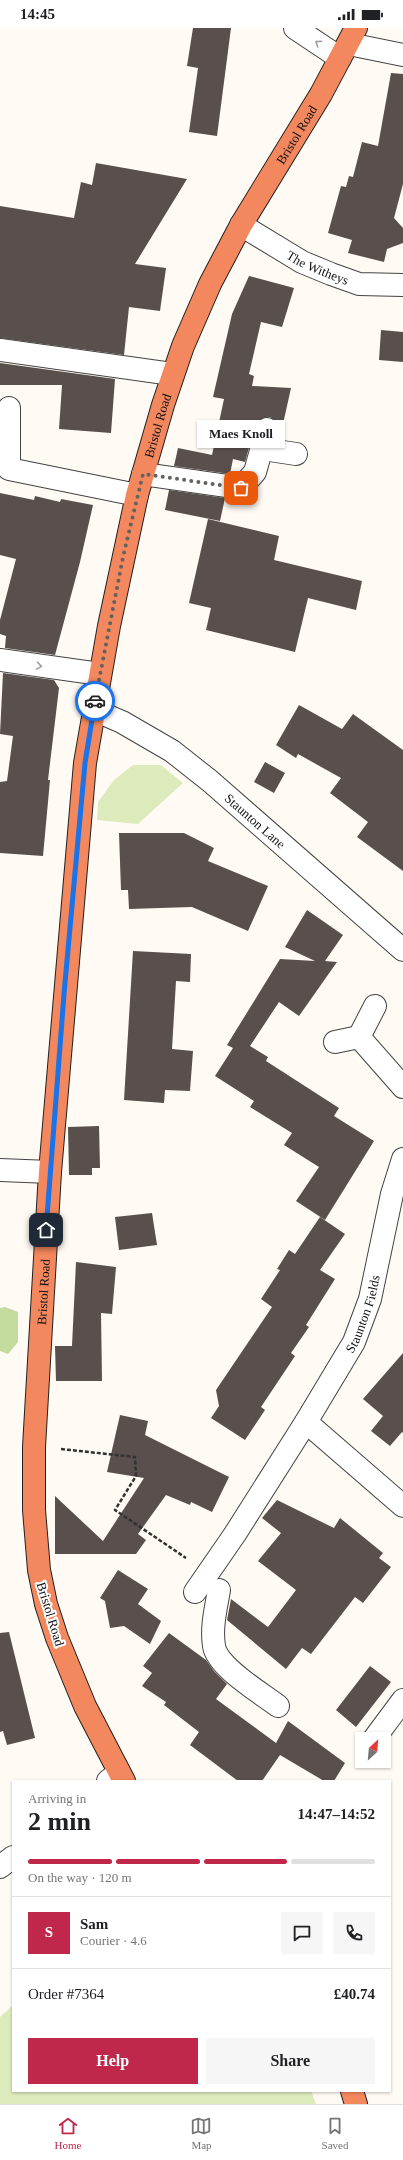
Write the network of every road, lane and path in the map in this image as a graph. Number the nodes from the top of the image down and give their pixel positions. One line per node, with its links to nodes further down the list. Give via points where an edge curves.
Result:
1 (295, 28): 2 (street, one-way to 1)
2 (348, 43): 3 (street); 4 (highway, Bristol Road, via 321,94)
3 (403, 55)
4 (241, 225): 5 (street, The Witheys, via 302,262 331,274 359,284); 7 (highway, Bristol Road, via 198,309)
5 (403, 285)
6 (0, 350): 7 (street)
7 (172, 374): 10 (highway, Bristol Road)
8 (9, 408): 11 (street, via 9,469)
9 (296, 454): 10 (street, via 265,439 255,472 241,488)
10 (143, 474): 11 (highway, Bristol Road)
11 (137, 495): 13 (highway, Bristol Road)
12 (0, 660): 13 (street, one-way to 13)
13 (100, 674): 14 (highway, Bristol Road)
14 (94, 710): 15 (street, Staunton Lane, via 122,722 172,750); 22 (highway, Bristol Road, via 85,763)
15 (403, 950)
16 (375, 1006): 17 (street)
17 (359, 1037): 18 (street); 19 (street)
18 (335, 1042)
19 (403, 1086)
20 (403, 1160): 23 (street, Staunton Fields)
21 (0, 1170): 22 (street)
22 (50, 1172): 25 (highway, Bristol Road)
23 (397, 1196): 24 (street, Staunton Fields, via 370,1299 354,1342)
24 (306, 1422): 26 (street); 29 (street, Staunton Fields, via 212,1590 214,1647 222,1663)
25 (34, 1447): 27 (path, via 135,1457 136,1476 115,1510); 31 (highway, Bristol Road, via 36,1542 46,1604 57,1638)
26 (400, 1497)
27 (190, 1560)
28 (403, 1700): 30 (street)
29 (278, 1706)
30 (379, 1732)
31 (117, 1778)
32 (12, 1857): 33 (street)
33 (0, 1867)
34 (352, 2092): 35 (highway)
35 (356, 2104)

